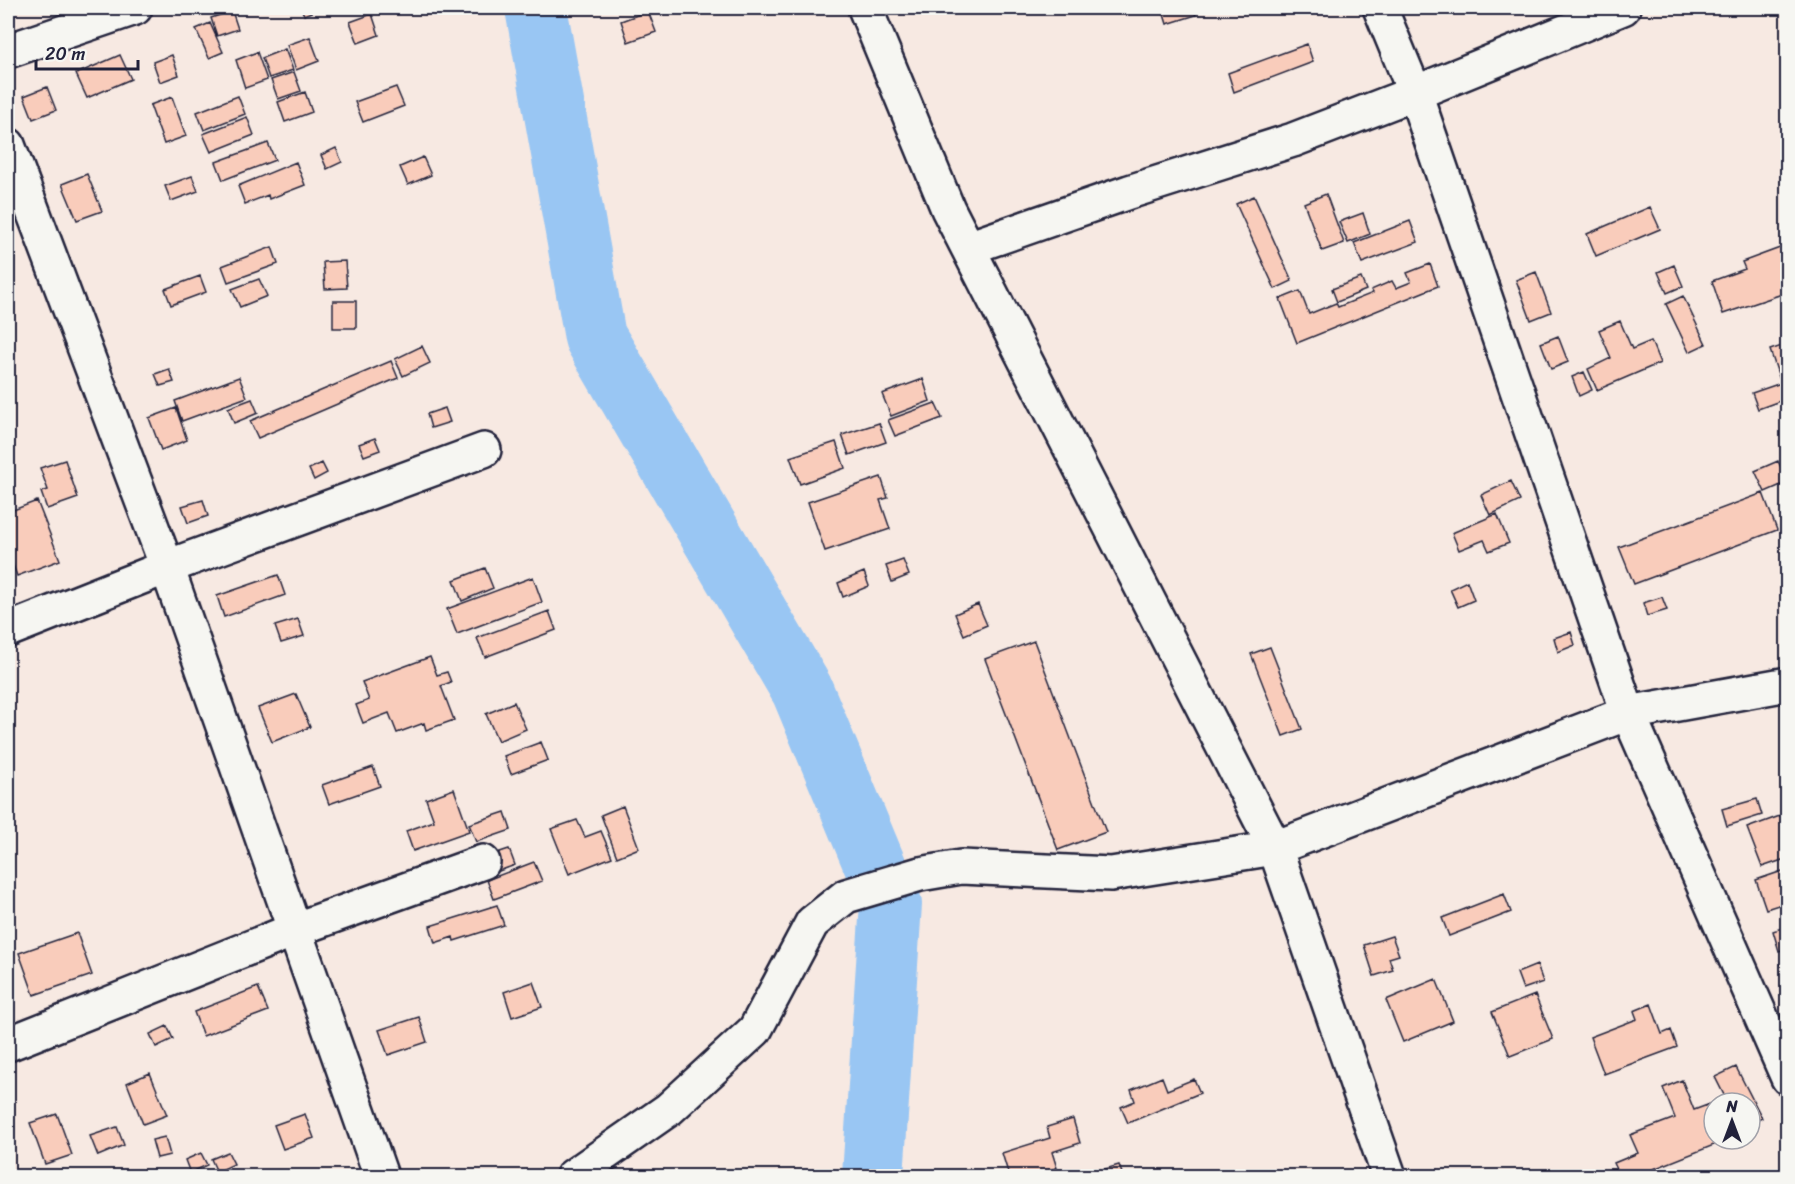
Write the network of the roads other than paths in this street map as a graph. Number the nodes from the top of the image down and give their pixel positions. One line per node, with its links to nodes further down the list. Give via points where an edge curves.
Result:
1 (135, 8): 5 (street)
2 (865, 8): 8 (street)
3 (1380, 8): 6 (street)
4 (1623, 8): 6 (street)
5 (8, 51)
6 (1415, 93): 8 (street, via 1293,140); 13 (street)
7 (8, 145): 10 (street)
8 (968, 248): 14 (street)
9 (484, 450): 10 (street)
10 (167, 567): 11 (street); 16 (street)
11 (8, 630)
12 (1788, 684): 13 (street)
13 (1628, 713): 14 (street); 18 (street)
14 (1275, 848): 20 (street, via 1111,874 961,867 920,874 846,896 812,923 755,1030 669,1109); 21 (street)
15 (483, 862): 16 (street)
16 (294, 930): 17 (street); 19 (street)
17 (8, 1044)
18 (1788, 1078)
19 (381, 1176)
20 (573, 1176)
21 (1389, 1176)

